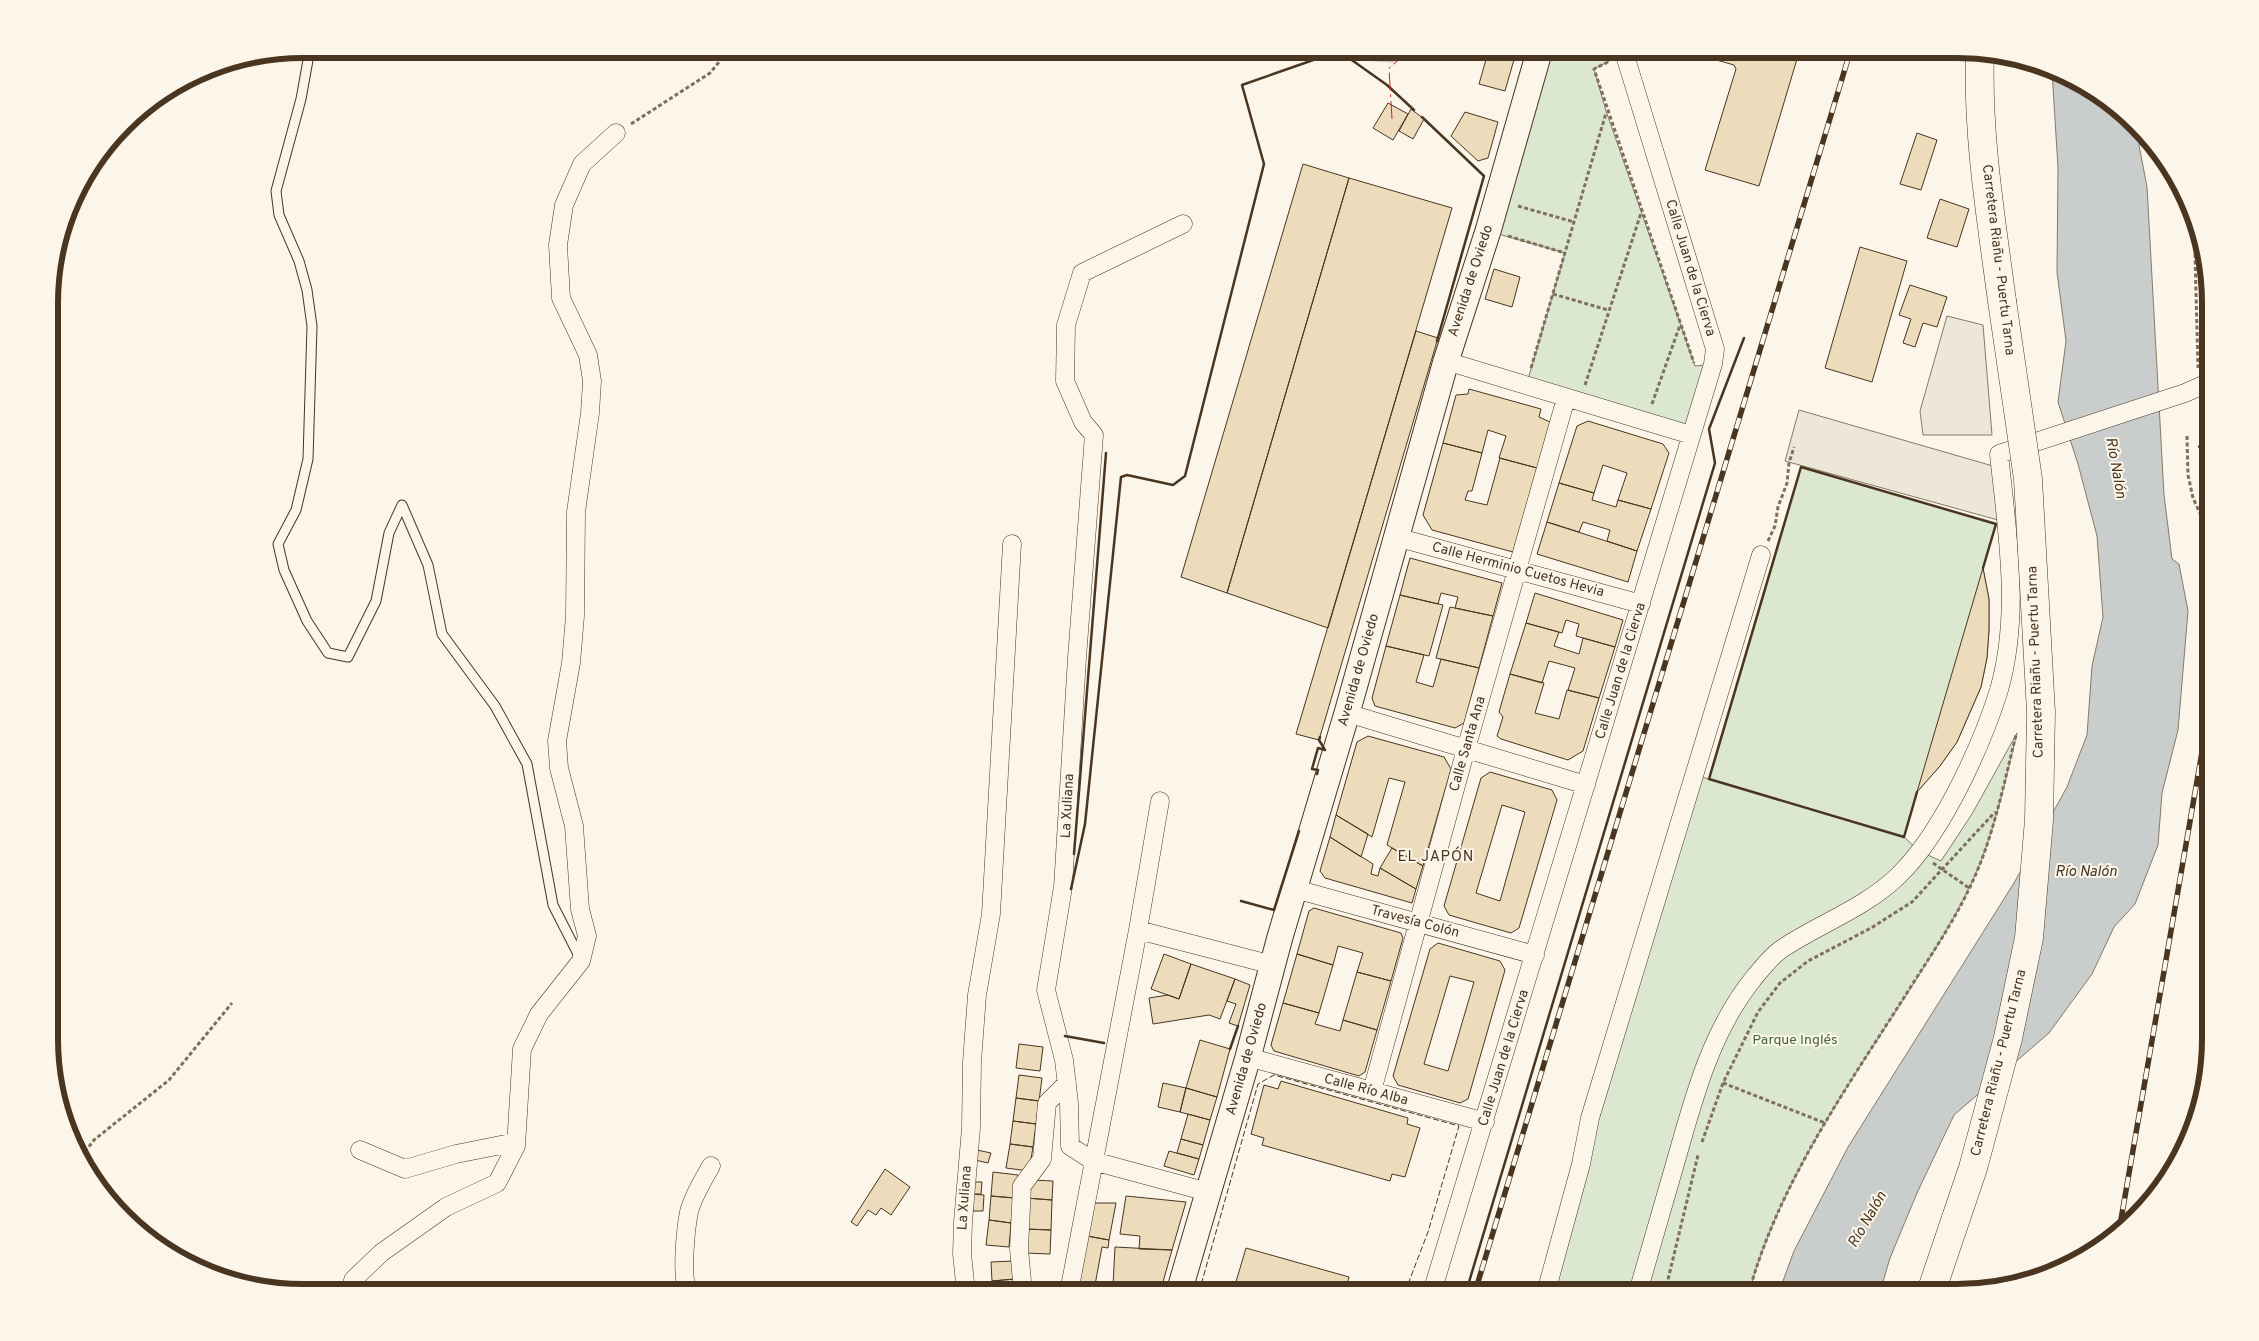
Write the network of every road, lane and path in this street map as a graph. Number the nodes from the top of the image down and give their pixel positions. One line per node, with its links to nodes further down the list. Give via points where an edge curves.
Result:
1 (308, 58): 46 (lane, via 276,191 279,215 301,268 312,326 308,459 296,510 278,544 284,570 307,621 328,653 348,657 376,601 389,533 402,505 428,565 442,634 494,706 527,764 553,905)
2 (722, 58): 8 (path, via 710,73)
3 (1537, 58): 9 (street, Avenida de Oviedo)
4 (1612, 58): 7 (path, via 1594,69)
5 (1618, 58): 20 (street, Calle Juan de la Cierva, via 1715,350)
6 (1980, 59): 72 (main road, Carretera Riañu - Puertu Tarna, bridge, via 1978,86 1987,185 2028,479 2041,712 2039,820 2029,938 2008,1038 1973,1168)
7 (1606, 111): 10 (path); 11 (path)
8 (616, 133): 46 (street, via 582,164 564,206 558,244 561,298 588,355 592,381 576,512 571,663 557,741 559,768 574,826 580,909 587,936)
9 (1496, 200): 11 (path); 13 (street, Avenida de Oviedo)
10 (1642, 212): 17 (path); 18 (path)
11 (1574, 222): 15 (path)
12 (1183, 224): 50 (street, La Xuliana, via 1082,273 1066,325 1065,381 1083,422 1094,435 1063,887 1046,990)
13 (1488, 231): 15 (path); 19 (street, Avenida de Oviedo)
14 (2195, 248): 22 (path)
15 (1565, 253): 16 (path)
16 (1553, 294): 17 (path); 21 (path)
17 (1608, 310): 23 (path)
18 (1680, 325): 20 (path, via 1695,366); 24 (path)
19 (1446, 361): 21 (street); 29 (street, Avenida de Oviedo)
20 (1714, 364): 25 (street, Calle Juan de la Cierva)
21 (1526, 386): 23 (street)
22 (2197, 388): 69 (street, via 1999,454 2011,608 1999,689 1979,746 1951,804 1899,875 1870,898 1781,949 1752,980 1732,1010 1698,1083)
23 (1573, 399): 24 (street); 32 (street, Calle Santa Ana)
24 (1646, 421): 25 (street)
25 (1692, 435): 33 (street, Calle Juan de la Cierva)
26 (2187, 436): 28 (path, via 2188,475)
27 (1794, 447): 31 (path, via 1775,526)
28 (2202, 518)
29 (1396, 537): 32 (street, Calle Herminio Cuetos Hevia); 34 (street, Avenida de Oviedo)
30 (1012, 544): 63 (street, La Xuliana, via 991,914 976,994 971,1128 963,1222)
31 (1761, 555): 68 (street, via 1590,1118 1582,1164)
32 (1517, 570): 33 (street, Calle Herminio Cuetos Hevia); 36 (street, Calle Santa Ana)
33 (1641, 604): 37 (street, Calle Juan de la Cierva)
34 (1347, 713): 36 (street); 42 (street, Avenida de Oviedo)
35 (2017, 733): 39 (path)
36 (1466, 749): 37 (street); 43 (street, Calle Santa Ana)
37 (1586, 785): 45 (street, Calle Juan de la Cierva)
38 (1160, 801): 44 (street)
39 (1997, 810): 40 (path); 41 (path, via 1985,854)
40 (1943, 870): 41 (path); 51 (path, via 1912,902 1808,961 1780,983 1758,1012)
41 (1970, 888): 54 (path, via 1946,932)
42 (1295, 889): 43 (street, Travesía Colón); 47 (street, Avenida de Oviedo)
43 (1418, 922): 45 (street, Travesía Colón); 52 (street, Calle Santa Ana)
44 (1138, 930): 47 (street); 58 (street)
45 (1535, 955): 53 (street, Calle Juan de la Cierva)
46 (581, 961): 55 (street, via 539,1014 522,1049)
47 (1273, 964): 49 (street, Avenida de Oviedo)
48 (232, 1003): 57 (path, via 170,1080 94,1140)
49 (1248, 1057): 52 (street, Calle Río Alba); 60 (street, Avenida de Oviedo)
50 (1067, 1083): 58 (street, La Xuliana, via 1070,1146); 64 (street, via 1047,1103 1042,1159 1022,1186 1019,1249)
51 (1722, 1083): 54 (path); 70 (path, via 1701,1146)
52 (1372, 1091): 53 (street, Calle Río Alba)
53 (1485, 1122): 67 (street, Calle Juan de la Cierva)
54 (1825, 1123): 71 (path, via 1772,1226)
55 (516, 1142): 56 (street, via 456,1154 405,1169); 61 (street, via 497,1183 446,1206 380,1253 354,1280)
56 (360, 1150)
57 (85, 1151)
58 (1092, 1161): 60 (street); 65 (street)
59 (711, 1166): 62 (street, via 689,1211)
60 (1208, 1192): 66 (street, Avenida de Oviedo)
61 (355, 1284)
62 (685, 1284)
63 (965, 1284)
64 (1022, 1284)
65 (1070, 1284)
66 (1181, 1284)
67 (1434, 1284)
68 (1548, 1284)
69 (1640, 1284)
70 (1667, 1284)
71 (1751, 1284)
72 (1934, 1284)

